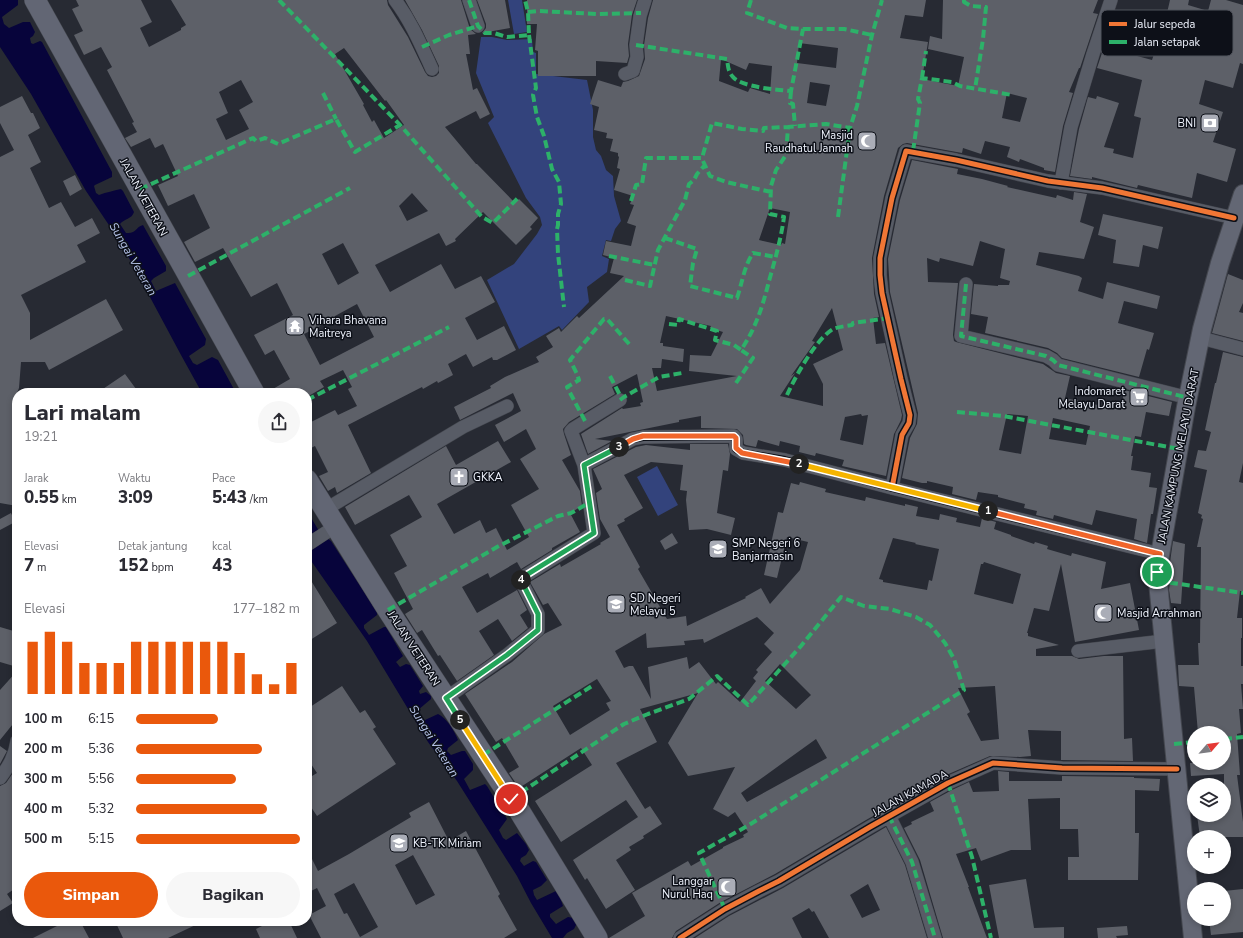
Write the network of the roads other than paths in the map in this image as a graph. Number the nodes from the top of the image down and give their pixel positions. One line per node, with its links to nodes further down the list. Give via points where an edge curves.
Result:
1 (35, 0): 17 (main road, JALAN VETERAN)
2 (395, 0): 9 (street, via 404,12)
3 (470, 0): 7 (street)
4 (645, 0): 10 (street, via 640,16 633,71)
5 (1111, 0): 6 (street)
6 (1108, 10)
7 (478, 26)
8 (1101, 30): 11 (street, via 1071,127)
9 (432, 69)
10 (625, 74)
11 (1061, 183): 13 (street, via 1102,188); 22 (street, via 905,151 880,258 882,294 910,415 909,423 902,435)
12 (1243, 194): 13 (main road, JALAN KAMPUNG MELAYU DARAT)
13 (1234, 218): 15 (main road, JALAN KAMPUNG MELAYU DARAT)
14 (966, 284): 18 (street, via 961,336 1046,356 1058,365)
15 (1201, 338): 16 (street); 18 (main road, JALAN KAMPUNG MELAYU DARAT)
16 (1243, 349)
17 (251, 388)
18 (1189, 398): 26 (main road, JALAN KAMPUNG MELAYU DARAT)
19 (620, 400): 21 (street, via 573,429 572,434)
20 (507, 406): 24 (street, via 463,427)
21 (584, 465): 22 (street, via 643,436 734,436 736,448 742,453 785,460); 29 (street, via 594,533 520,579 538,614 538,630)
22 (892, 488): 26 (street)
23 (312, 489): 24 (main road, JALAN VETERAN)
24 (330, 522): 25 (street); 29 (main road, JALAN VETERAN)
25 (312, 540)
26 (1160, 554): 27 (main road, JALAN KAMPUNG MELAYU DARAT, via 1157,572)
27 (1164, 641): 28 (street); 31 (main road, JALAN KAMPUNG MELAYU DARAT)
28 (1078, 650)
29 (446, 698): 34 (main road, JALAN VETERAN, via 546,853)
30 (12, 760): 32 (street)
31 (1177, 769): 33 (street, JALAN KAMADA, via 1062,768 993,763 948,783); 37 (main road, JALAN KAMPUNG MELAYU DARAT)
32 (0, 778)
33 (889, 816): 35 (street, JALAN KAMADA); 36 (street, via 912,862)
34 (597, 938)
35 (680, 938)
36 (935, 938)
37 (1194, 938)

